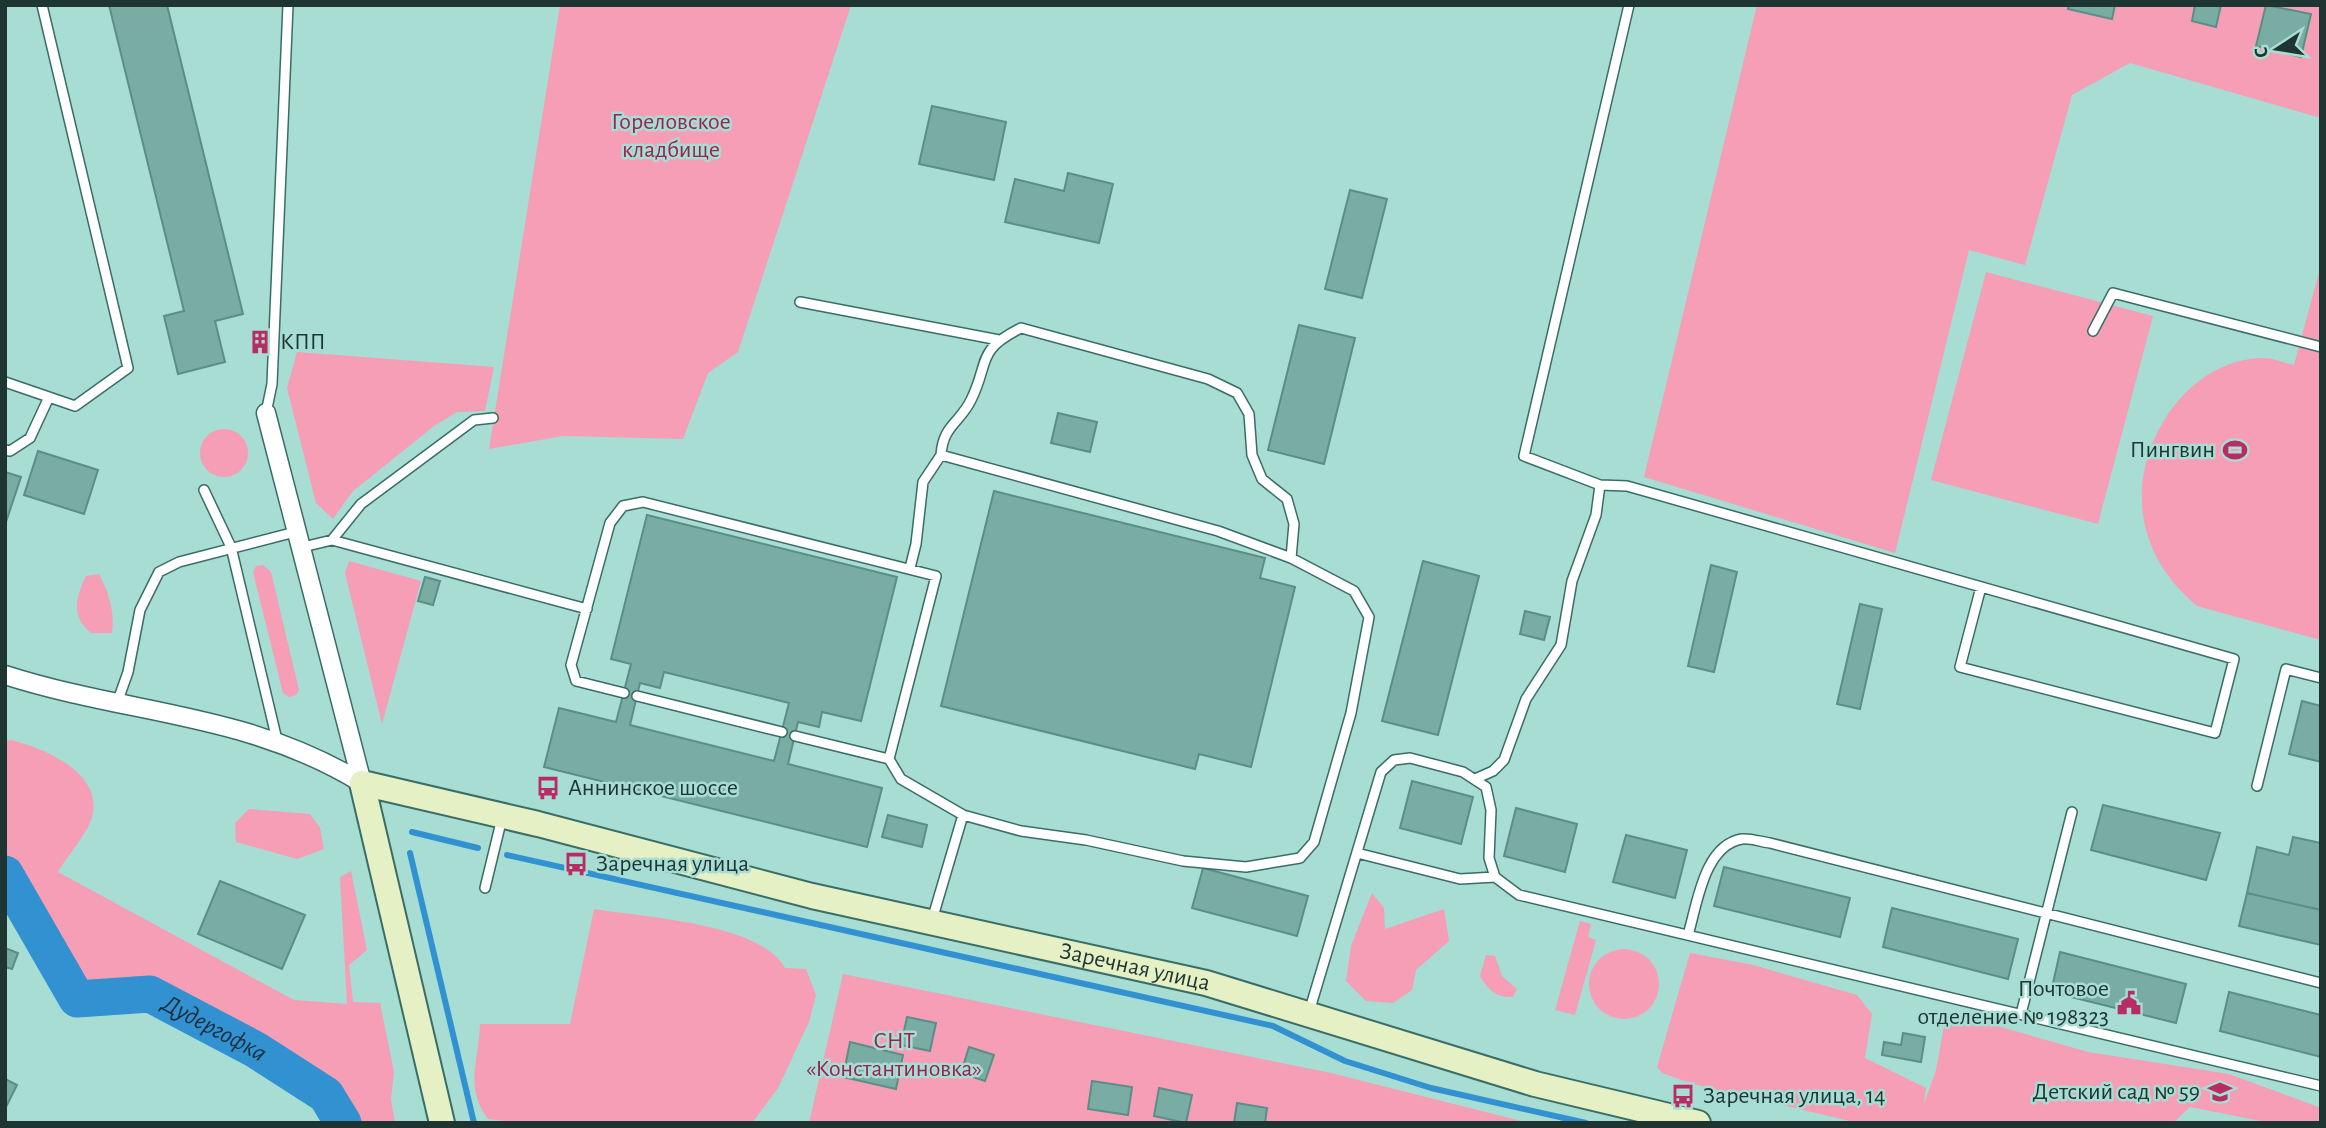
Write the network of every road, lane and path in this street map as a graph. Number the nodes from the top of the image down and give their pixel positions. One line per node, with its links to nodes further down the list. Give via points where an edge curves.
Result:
1 (42, 5): 9 (lane, via 128,368 75,406)
2 (288, 5): 10 (lane, via 272,384)
3 (1629, 5): 14 (lane, via 1524,456)
4 (800, 302): 6 (lane)
5 (2093, 331): 7 (lane, via 2113,293)
6 (999, 340): 13 (lane, via 985,357 971,400 942,437); 19 (lane, via 1021,328 1208,379 1237,393 1249,414 1252,454 1262,479 1287,499 1294,524)
7 (2321, 347)
8 (5, 383): 9 (lane)
9 (49, 397): 12 (lane, via 30,438)
10 (266, 413): 16 (street)
11 (494, 418): 17 (lane, via 474,420 361,503)
12 (5, 450)
13 (941, 455): 19 (lane, via 1218,531); 20 (lane, via 923,482)
14 (1600, 485): 21 (lane, via 1627,486); 32 (lane, via 1596,515 1572,581 1561,645 1526,699 1504,760)
15 (204, 490): 18 (lane)
16 (301, 539): 17 (lane); 18 (lane); 33 (street)
17 (332, 540): 22 (lane)
18 (230, 547): 27 (lane, via 159,572 140,610); 30 (lane)
19 (1291, 558): 36 (lane, via 1354,591 1369,617 1351,713 1314,842 1300,858 1246,867 1183,861 1021,831)
20 (910, 568): 22 (lane, via 643,502 623,506 610,523); 31 (lane, via 936,576)
21 (1980, 587): 21 (lane, via 1960,667 2215,733 2234,659)
22 (587, 608): 25 (lane, via 571,665 576,681)
23 (5, 675): 27 (street)
24 (2321, 678): 34 (lane, via 2286,669)
25 (624, 693)
26 (637, 696): 28 (lane)
27 (117, 703): 30 (street, via 227,724)
28 (782, 732)
29 (795, 736): 31 (lane)
30 (277, 740): 33 (street)
31 (888, 759): 36 (lane, via 901,779)
32 (1475, 779): 38 (lane, via 1410,758 1394,760 1381,772); 39 (lane, via 1486,787 1491,810 1489,858)
33 (362, 783): 37 (street, Заречная улица); 49 (street)
34 (2257, 786)
35 (2072, 812): 41 (lane)
36 (963, 815): 42 (lane)
37 (503, 816): 40 (lane); 42 (street, Заречная улица, via 812,896)
38 (1357, 853): 39 (lane, via 1460,879); 45 (lane)
39 (1495, 877): 43 (lane, via 1519,895)
40 (485, 888)
41 (2045, 914): 43 (lane, via 1742,839 1724,849 1710,865); 44 (lane); 46 (lane)
42 (932, 922): 45 (street, Заречная улица, via 1206,983)
43 (1688, 935): 46 (lane)
44 (2321, 983)
45 (1308, 1014): 48 (street, Заречная улица)
46 (2021, 1014): 47 (lane)
47 (2321, 1086)
48 (1658, 1118): 50 (street, Заречная улица)
49 (442, 1123)
50 (1698, 1123)

